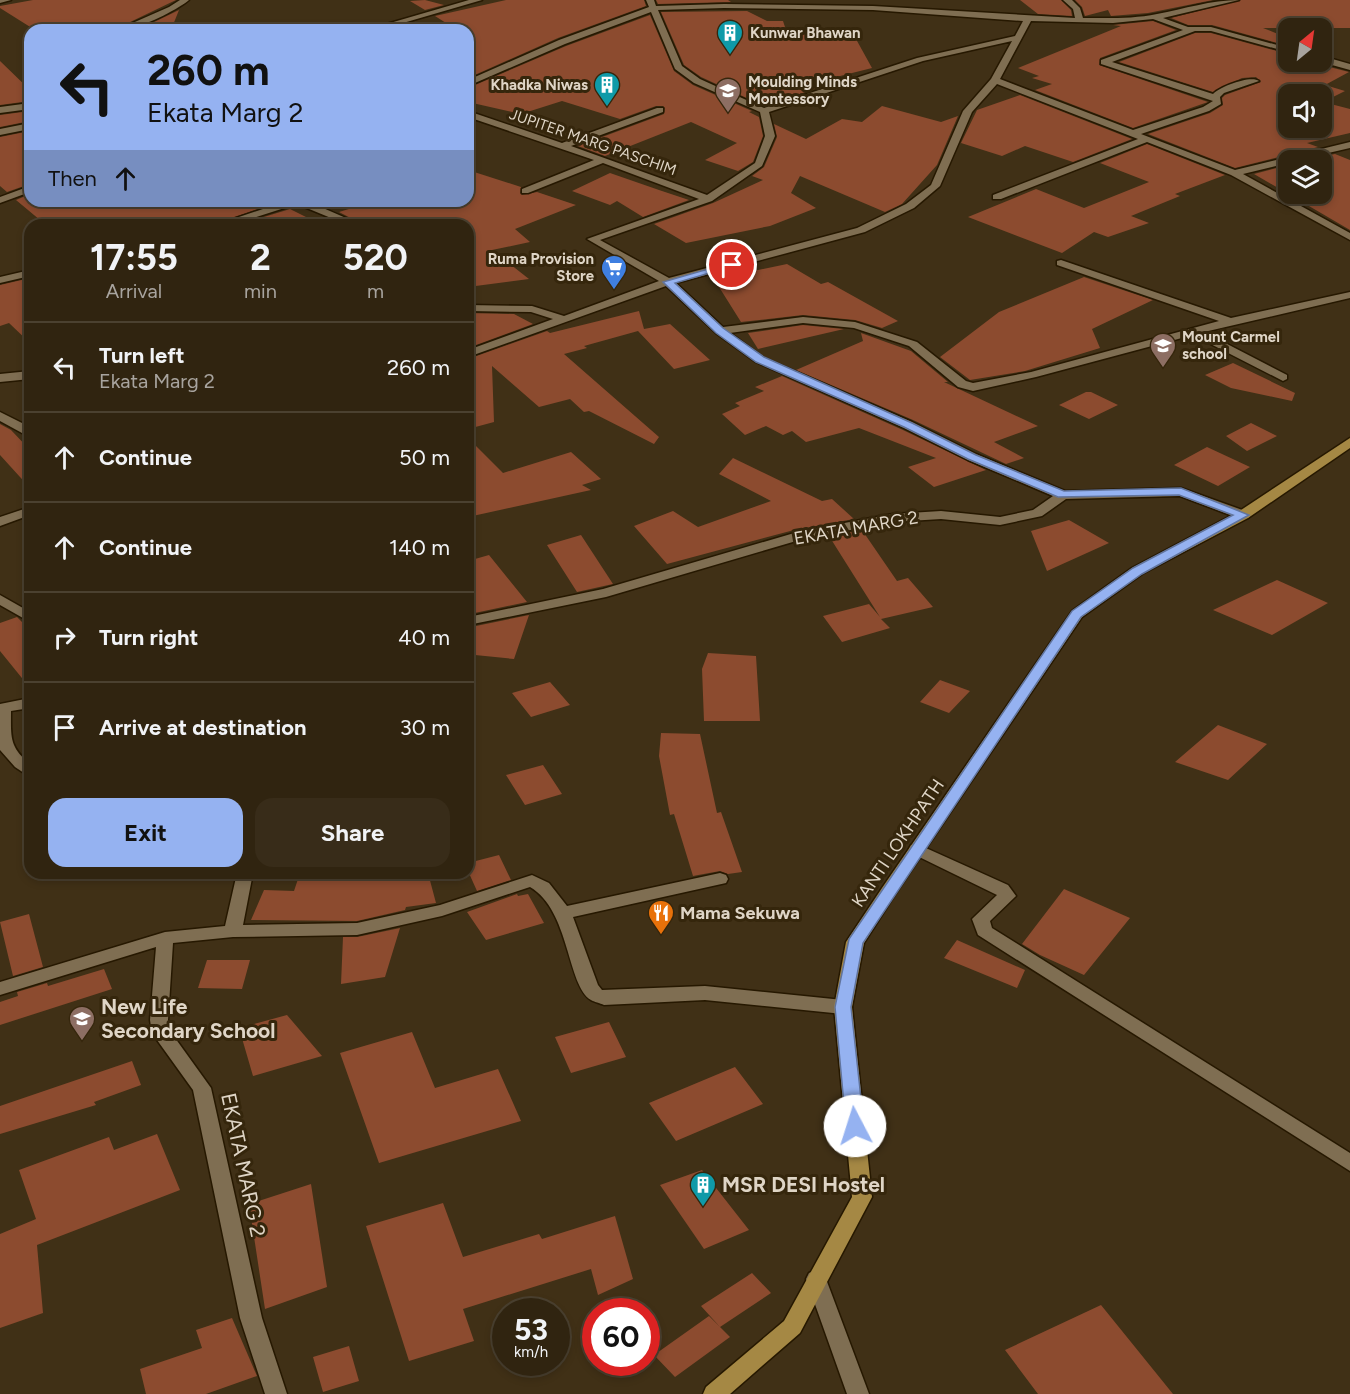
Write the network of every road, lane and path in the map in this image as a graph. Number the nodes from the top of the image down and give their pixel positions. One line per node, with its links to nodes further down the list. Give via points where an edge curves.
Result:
1 (7, 0): 7 (street)
2 (185, 0): 13 (street)
3 (478, 0): 14 (street)
4 (934, 0): 9 (street)
5 (1067, 0): 12 (street, via 1080,13)
6 (1235, 0): 10 (street)
7 (0, 2)
8 (653, 4): 9 (street); 20 (street); 27 (street, via 678,67 697,81)
9 (952, 13): 11 (street)
10 (1154, 17): 12 (street); 15 (street, via 1179,27)
11 (1028, 19): 12 (street); 16 (street)
12 (1079, 20)
13 (134, 24)
14 (392, 24)
15 (1197, 28): 17 (street); 23 (street, via 1104,62)
16 (1016, 38): 21 (street); 27 (street, via 882,69)
17 (1278, 47)
18 (1332, 62): 19 (street)
19 (1350, 67)
20 (474, 80)
21 (995, 80): 31 (street); 50 (street, via 969,111 935,186 909,206 861,230)
22 (1255, 81): 23 (street, via 1221,91)
23 (1215, 97): 31 (street, via 1218,102 1206,109)
24 (24, 107): 25 (street)
25 (0, 110)
26 (660, 110): 34 (street)
27 (764, 111): 40 (street, via 771,136 759,164)
28 (474, 116): 34 (street, JUPITER MARG PASCHIM)
29 (24, 127): 30 (street)
30 (0, 132)
31 (1134, 133): 32 (street)
32 (1147, 139): 36 (street); 39 (street)
33 (1350, 145): 36 (street)
34 (562, 146): 35 (street, JUPITER MARG PASCHIM)
35 (603, 160): 38 (street); 40 (street, JUPITER MARG PASCHIM)
36 (1234, 173): 46 (street)
37 (24, 191): 41 (street)
38 (525, 191)
39 (998, 197)
40 (708, 199): 50 (street, via 592,241)
41 (0, 200)
42 (278, 207): 44 (street)
43 (312, 207): 45 (street)
44 (239, 219)
45 (342, 219)
46 (1350, 237)
47 (1061, 263): 54 (street)
48 (24, 274): 49 (street)
49 (0, 280)
50 (668, 282): 53 (street); 55 (street)
51 (1350, 295): 54 (street)
52 (474, 308): 53 (street, via 532,309)
53 (563, 319): 57 (street)
54 (1229, 321): 56 (street)
55 (720, 331): 56 (street, via 803,320 855,325 913,345 962,384 973,387); 64 (street, via 760,360)
56 (1195, 332): 59 (street)
57 (474, 352)
58 (24, 376): 60 (street)
59 (1283, 377)
60 (0, 378)
61 (0, 416): 62 (street)
62 (24, 429)
63 (1350, 442): 66 (main road, KANTI LOKHPATH)
64 (1063, 495): 66 (street, via 1181,492); 70 (street, EKATA MARG 2, via 1037,513 1000,520 941,515 893,518 801,535 606,593)
65 (24, 513): 67 (street)
66 (1243, 515): 74 (main road, KANTI LOKHPATH, via 1137,571 1077,614)
67 (0, 522)
68 (0, 599): 69 (street)
69 (24, 614)
70 (474, 620)
71 (24, 704): 72 (street)
72 (1, 709): 73 (street, via 3,743)
73 (24, 767)
74 (917, 849): 81 (main road, KANTI LOKHPATH, via 855,942); 82 (street, via 1002,889 1007,896 981,919 984,931)
75 (244, 879): 78 (street)
76 (720, 879): 77 (street)
77 (563, 913): 78 (street, via 543,885 532,881 442,910 357,929); 81 (street, via 590,988 604,998 705,993)
78 (233, 931): 79 (street)
79 (165, 938): 80 (street); 84 (street, EKATA MARG 2, via 161,1033 202,1088 250,1318)
80 (0, 989)
81 (843, 1007): 83 (main road, KANTI LOKHPATH, via 862,1197)
82 (1350, 1163)
83 (816, 1279): 85 (main road, KANTI LOKHPATH, via 792,1327); 86 (street)
84 (276, 1394)
85 (714, 1394)
86 (858, 1394)

